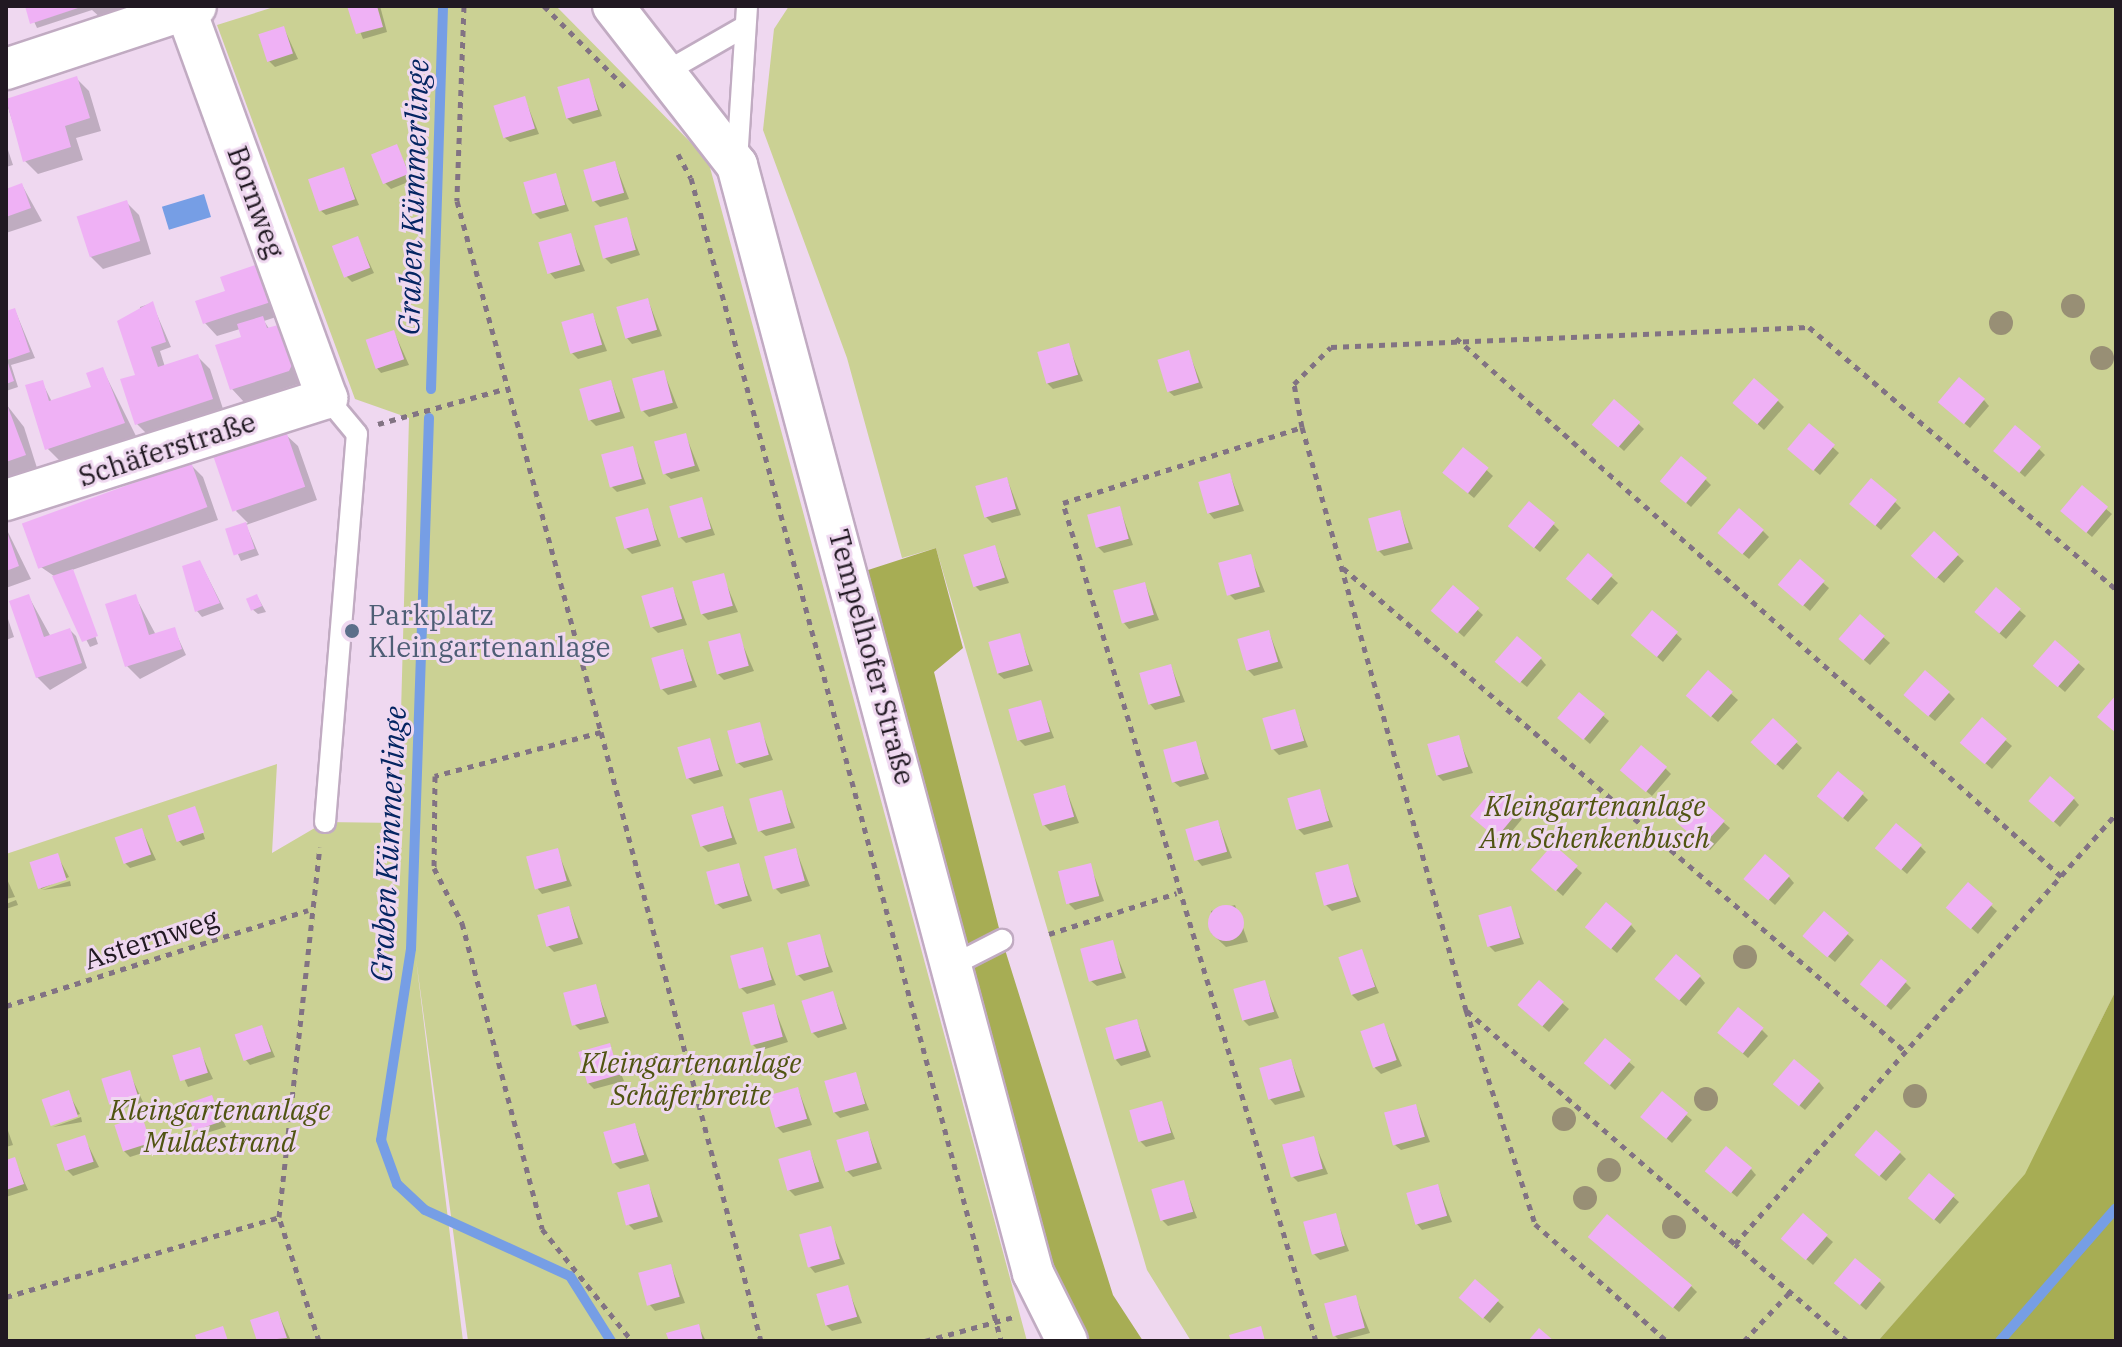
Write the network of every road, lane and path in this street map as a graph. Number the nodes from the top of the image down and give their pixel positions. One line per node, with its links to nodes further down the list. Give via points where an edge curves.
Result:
1 (464, 6): 13 (path, via 457,201)
2 (544, 6): 9 (path)
3 (613, 6): 8 (street, Tempelhofer Straße)
4 (747, 6): 6 (lane)
5 (189, 7): 7 (street); 14 (street, Bornweg)
6 (744, 27): 8 (lane); 11 (lane)
7 (6, 69)
8 (669, 70): 11 (street, Tempelhofer Straße)
9 (641, 103)
10 (669, 138): 36 (path, via 695,193)
11 (737, 165): 28 (street, Tempelhofer Straße)
12 (1455, 337): 15 (path, via 1331,347 1294,384); 19 (path, via 1809,327); 23 (path)
13 (504, 389): 16 (path, via 399,414); 20 (path)
14 (327, 398): 16 (lane); 17 (street, Schäferstraße)
15 (1302, 427): 18 (path); 24 (path, via 1063,503)
16 (357, 434): 22 (lane)
17 (6, 500)
18 (1343, 568): 30 (path); 31 (path)
19 (2116, 589)
20 (601, 732): 38 (path, via 435,776 434,868 462,923 542,1229); 39 (path)
21 (2116, 814): 23 (path)
22 (325, 822): 25 (path)
23 (2062, 877): 31 (path)
24 (1177, 893): 26 (path); 43 (path)
25 (308, 910): 29 (path, Asternweg); 32 (path)
26 (1049, 934)
27 (1002, 940): 28 (lane)
28 (955, 964): 42 (street, Tempelhofer Straße, via 1033,1273)
29 (6, 1006)
30 (1466, 1010): 33 (path); 44 (path, via 1535,1224)
31 (1907, 1053): 33 (path)
32 (279, 1217): 35 (path); 37 (path)
33 (1735, 1244): 34 (path)
34 (1789, 1293): 45 (path); 46 (path)
35 (6, 1297)
36 (996, 1323): 40 (path); 41 (path)
37 (319, 1341)
38 (632, 1341)
39 (761, 1341)
40 (925, 1341)
41 (1001, 1341)
42 (1067, 1341)
43 (1316, 1341)
44 (1667, 1341)
45 (1744, 1341)
46 (1847, 1341)

